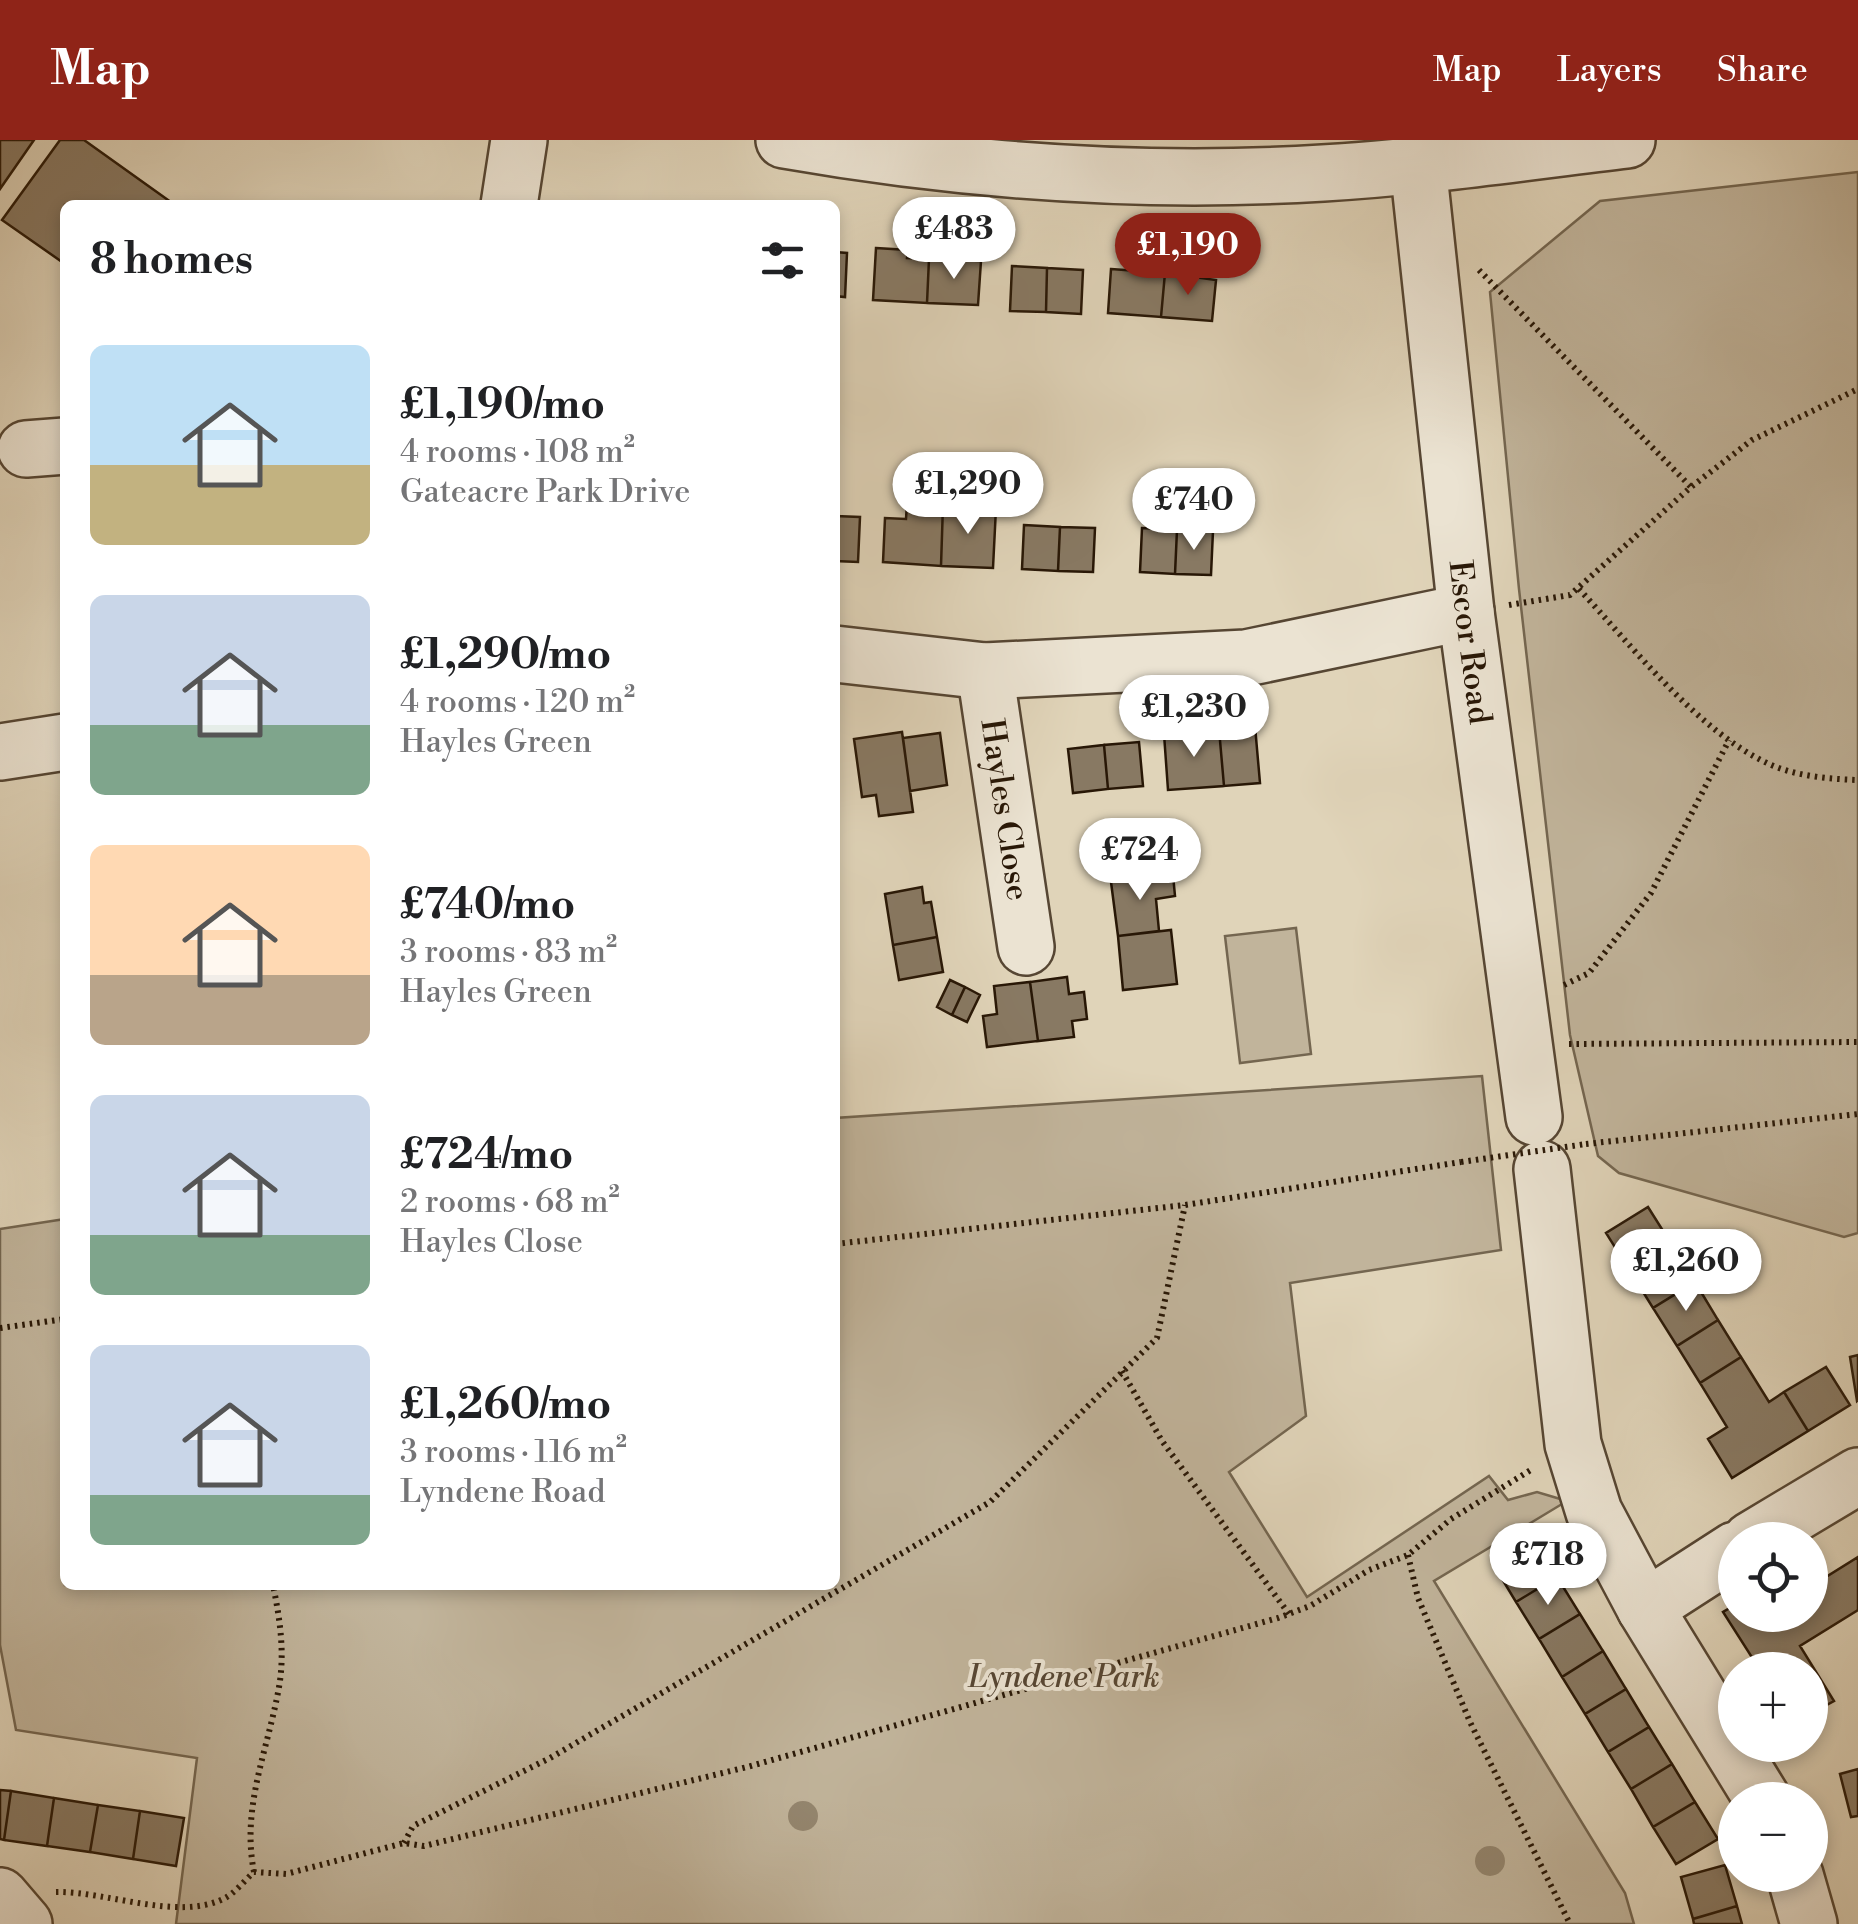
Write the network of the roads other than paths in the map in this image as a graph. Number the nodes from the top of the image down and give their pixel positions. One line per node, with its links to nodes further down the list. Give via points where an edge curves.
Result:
1 (784, 140): 3 (street, via 938,163 1081,174 1200,177)
2 (1626, 140): 3 (street)
3 (1418, 165): 4 (street, Escor Road)
4 (1466, 612): 6 (street, via 1246,658); 13 (street, Escor Road, via 1519,1024 1554,1143 1573,1444 1594,1512)
5 (840, 655): 6 (street)
6 (985, 670): 9 (street, Hayles Close)
7 (60, 743): 8 (street)
8 (0, 752)
9 (1030, 944)
10 (1858, 1476): 11 (street)
11 (1782, 1522)
12 (1718, 1561): 13 (street)
13 (1645, 1608): 14 (street, Escor Road)
14 (1752, 1782)
15 (1799, 1892): 16 (street)
16 (1809, 1924)

